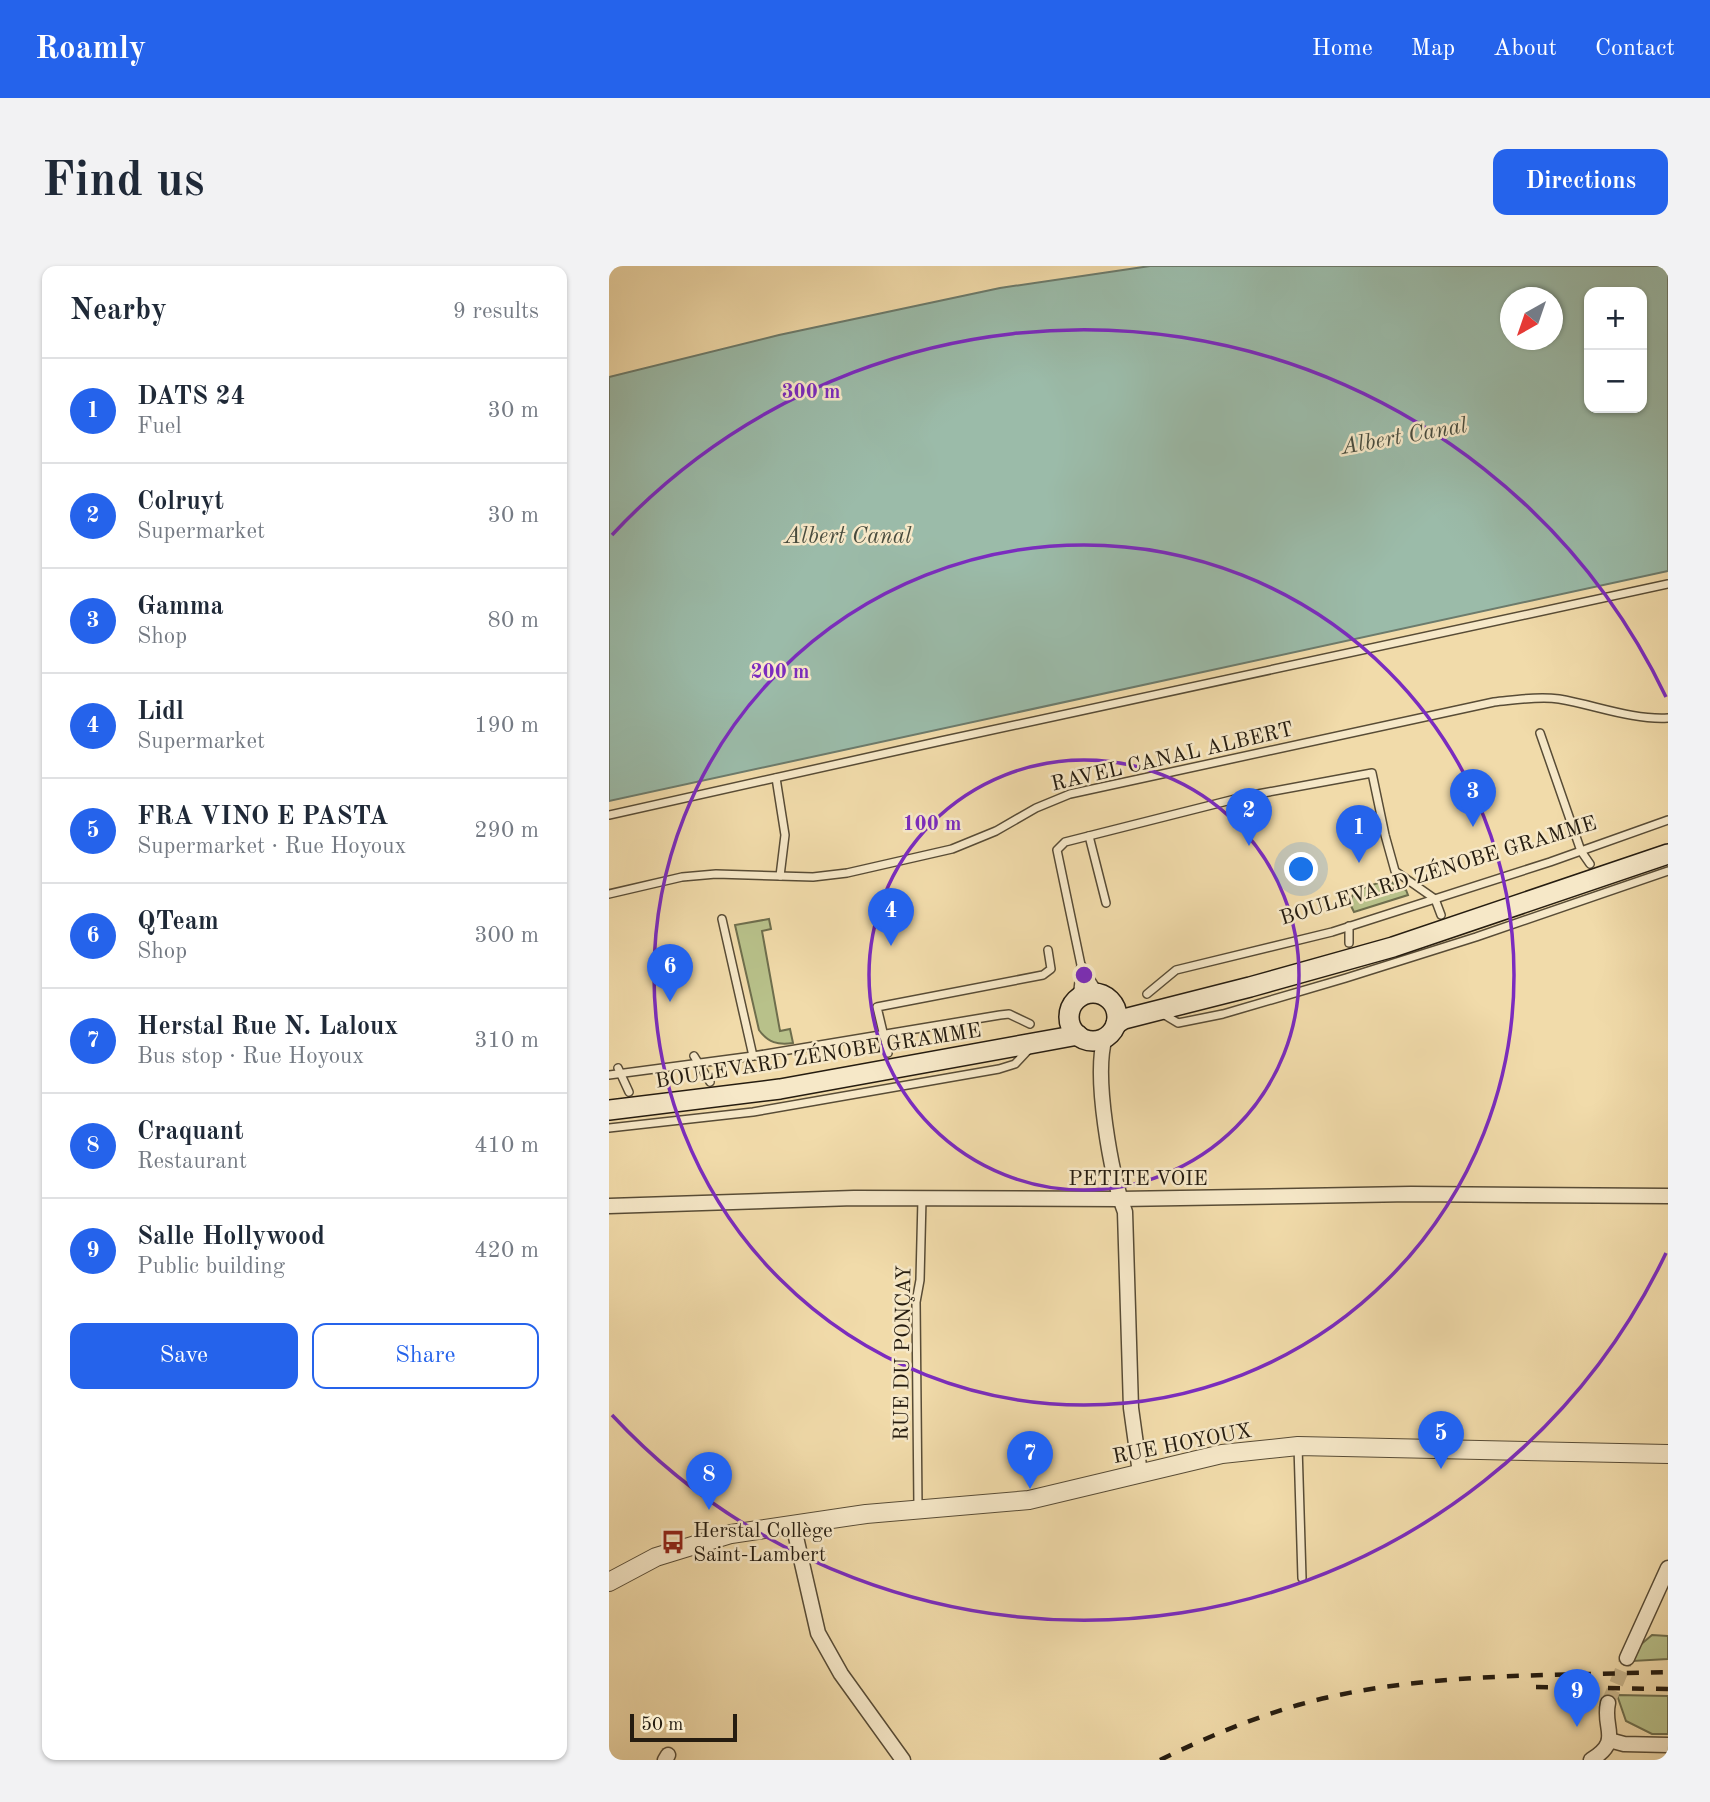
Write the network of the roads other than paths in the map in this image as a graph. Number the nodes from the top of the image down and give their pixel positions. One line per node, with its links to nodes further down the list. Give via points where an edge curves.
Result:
1 (1668, 584): 4 (lane)
2 (1668, 718): 12 (lane, RAVEL CANAL ALBERT, via 1557,699 1494,702 1070,794 952,849 847,873)
3 (1540, 733): 8 (lane)
4 (776, 778): 5 (lane); 12 (lane, via 785,835)
5 (609, 815)
6 (1668, 820): 8 (lane, BOULEVARD ZÉNOBE GRAMME)
7 (1089, 836): 14 (lane, via 1247,796 1372,773 1395,871); 15 (lane); 21 (lane, via 1065,842 1057,850)
8 (1581, 851): 10 (lane); 14 (lane, BOULEVARD ZÉNOBE GRAMME)
9 (1668, 854): 24 (main road, BOULEVARD ZÉNOBE GRAMME, via 1393,947 1276,980)
10 (1590, 864)
11 (1668, 871): 24 (lane, via 1476,937 1223,1014 1178,1023)
12 (780, 876): 13 (lane, RAVEL CANAL ALBERT, via 682,877)
13 (609, 894)
14 (1435, 899): 16 (lane); 18 (lane, BOULEVARD ZÉNOBE GRAMME)
15 (1106, 904)
16 (1441, 915)
17 (722, 919): 30 (lane)
18 (1349, 926): 19 (lane); 24 (lane, BOULEVARD ZÉNOBE GRAMME, via 1176,970)
19 (1349, 943)
20 (1048, 950): 27 (lane, via 1051,969 1044,975 877,1007)
21 (1081, 965): 22 (lane); 23 (lane)
22 (1100, 994): 23 (main road); 25 (main road, via 1116,1011)
23 (1077, 998): 28 (main road, via 1069,1017)
24 (1152, 1002): 25 (main road, BOULEVARD ZÉNOBE GRAMME)
25 (1110, 1031): 28 (main road, BOULEVARD ZÉNOBE GRAMME, via 1089,1041); 40 (street, via 1100,1057 1114,1183)
26 (1032, 1033): 27 (lane, BOULEVARD ZÉNOBE GRAMME, via 1009,1014); 28 (main road, BOULEVARD ZÉNOBE GRAMME); 36 (main road, BOULEVARD ZÉNOBE GRAMME, via 780,1088); 37 (lane, BOULEVARD ZÉNOBE GRAMME, via 1027,1054 999,1069 753,1112)
27 (883, 1035): 29 (lane); 30 (lane, BOULEVARD ZÉNOBE GRAMME)
28 (1078, 1035)
29 (888, 1053)
30 (753, 1056): 31 (lane, BOULEVARD ZÉNOBE GRAMME)
31 (696, 1060): 32 (lane, BOULEVARD ZÉNOBE GRAMME); 34 (lane)
32 (619, 1071): 33 (lane, BOULEVARD ZÉNOBE GRAMME); 35 (lane)
33 (609, 1075)
34 (710, 1082)
35 (629, 1092)
36 (609, 1110)
37 (609, 1128)
38 (1668, 1196): 40 (street, PETITE VOIE)
39 (922, 1198): 40 (street, PETITE VOIE); 41 (street, PETITE VOIE); 45 (lane, RUE DU PONÇAY, via 916,1302)
40 (1120, 1199): 44 (street, via 1125,1212 1131,1408)
41 (609, 1206)
42 (1299, 1446): 43 (street, RUE HOYOUX); 44 (street, RUE HOYOUX, via 1222,1454); 48 (lane)
43 (1668, 1454)
44 (1140, 1473): 45 (street, RUE HOYOUX, via 1029,1500)
45 (918, 1509): 46 (street, RUE HOYOUX)
46 (793, 1524): 49 (street, RUE HOYOUX, via 707,1541 656,1557); 56 (street, via 818,1633 841,1674)
47 (1668, 1568): 50 (street)
48 (1302, 1578)
49 (609, 1581)
50 (1663, 1591): 51 (street)
51 (1627, 1658)
52 (1606, 1709): 53 (street)
53 (1609, 1740): 54 (street); 55 (street)
54 (1668, 1745)
55 (1600, 1758)
56 (903, 1760)

